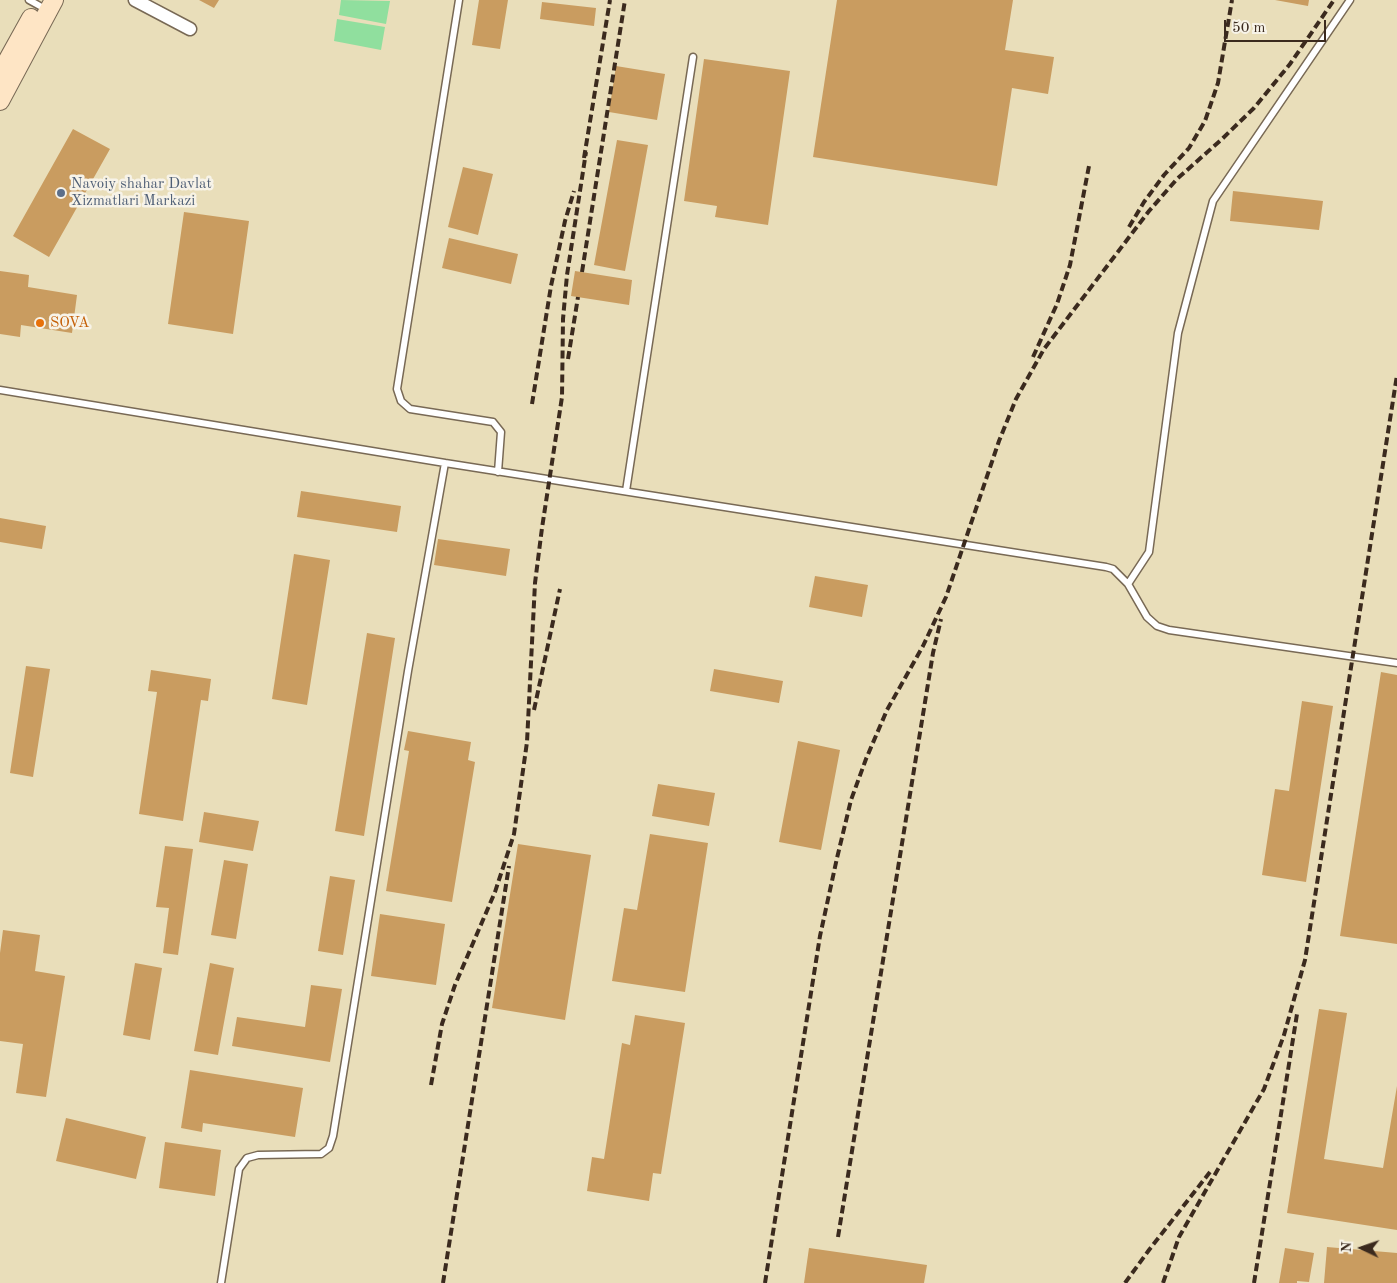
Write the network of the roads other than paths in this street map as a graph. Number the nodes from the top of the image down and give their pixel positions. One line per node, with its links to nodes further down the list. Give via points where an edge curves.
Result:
1 (135, 0): 5 (street)
2 (459, 0): 11 (lane, via 397,389 400,401 410,409 493,422 501,432)
3 (1350, 0): 13 (lane, via 1213,201 1178,334 1149,552)
4 (42, 3): 7 (main road); 8 (main road)
5 (190, 29)
6 (693, 57): 12 (lane)
7 (0, 74)
8 (0, 101)
9 (0, 390): 10 (lane)
10 (445, 463): 11 (lane); 15 (lane, via 333,1136 329,1148 321,1154 247,1158 239,1169)
11 (498, 472): 12 (lane)
12 (626, 492): 13 (lane, via 1106,567 1113,569)
13 (1128, 584): 14 (lane, via 1147,617 1157,626 1169,630)
14 (1397, 663)
15 (221, 1283)

